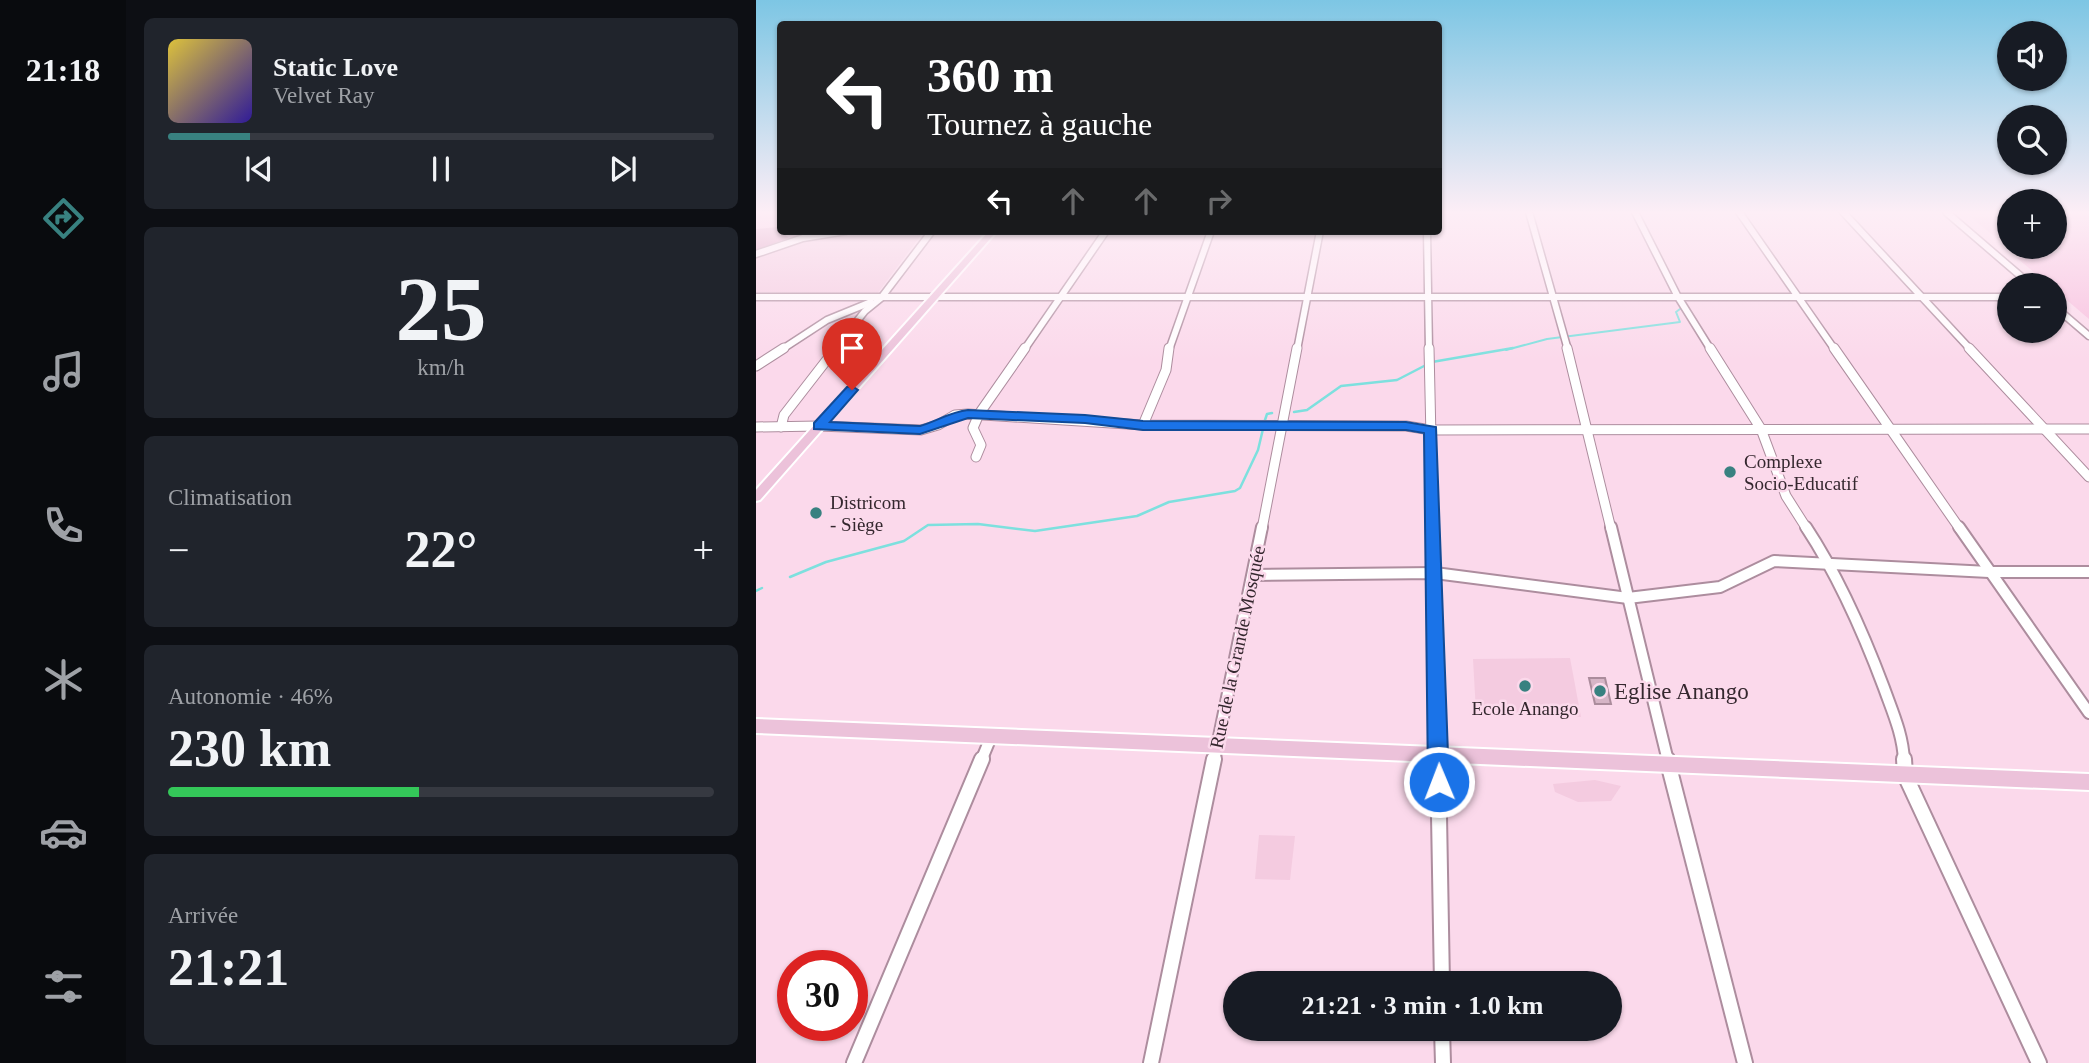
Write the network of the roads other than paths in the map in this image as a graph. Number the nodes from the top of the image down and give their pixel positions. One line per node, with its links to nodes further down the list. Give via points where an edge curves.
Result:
1 (909, 262): 16 (street)
2 (966, 262): 17 (main road)
3 (1084, 262): 21 (street)
4 (1201, 262): 22 (street)
5 (1315, 262): 18 (street, Rue de la Grande Mosquée)
6 (1428, 262): 19 (street)
7 (1544, 262): 20 (street)
8 (1660, 262): 12 (street)
9 (1775, 262): 13 (street)
10 (1889, 262): 14 (street)
11 (756, 297): 16 (street)
12 (1678, 297): 13 (street); 20 (street); 32 (street)
13 (1800, 297): 14 (street); 37 (street)
14 (1922, 297): 15 (street); 33 (street)
15 (1997, 297)
16 (881, 298): 17 (street); 25 (street, via 827,320); 30 (street, via 865,311 803,389)
17 (933, 298): 21 (street); 28 (main road)
18 (1309, 298): 19 (street); 22 (street); 29 (street, Rue de la Grande Mosquée)
19 (1429, 298): 20 (street); 35 (street)
20 (1555, 298): 36 (street)
21 (1059, 299): 22 (street); 26 (street)
22 (1189, 299): 27 (street)
23 (2067, 317): 24 (street)
24 (2089, 336)
25 (756, 366)
26 (979, 414): 27 (street); 28 (street, via 955,415 920,430); 38 (street, via 973,428 982,449)
27 (1143, 425): 29 (street)
28 (819, 426): 30 (street); 40 (main road)
29 (1282, 426): 35 (street); 45 (street, Rue de la Grande Mosquée)
30 (781, 427): 31 (street)
31 (756, 428)
32 (1761, 429): 36 (street); 37 (street); 41 (street, via 1786,496)
33 (2045, 429): 34 (street); 37 (street); 39 (street)
34 (2089, 429)
35 (1431, 430): 36 (street); 44 (street)
36 (1588, 430): 46 (street)
37 (1892, 430): 42 (street)
38 (976, 457)
39 (2089, 477)
40 (756, 497)
41 (1829, 562): 42 (street); 46 (street, via 1774,561 1720,587); 53 (street, via 1903,740)
42 (1989, 572): 43 (street); 47 (street)
43 (2089, 572)
44 (1434, 573): 45 (street); 46 (street); 51 (street)
45 (1253, 575): 50 (street, Rue de la Grande Mosquée)
46 (1628, 598): 52 (street)
47 (2089, 713)
48 (756, 726): 49 (main road)
49 (991, 737): 50 (main road); 57 (street)
50 (1215, 747): 51 (main road); 58 (street, Rue de la Grande Mosquée)
51 (1438, 756): 52 (main road); 55 (street)
52 (1669, 766): 53 (main road); 60 (street)
53 (1905, 775): 54 (main road); 61 (street)
54 (2089, 782)
55 (1442, 971)
56 (1442, 1041): 59 (street)
57 (854, 1063)
58 (1151, 1063)
59 (1443, 1063)
60 (1745, 1063)
61 (2039, 1063)

